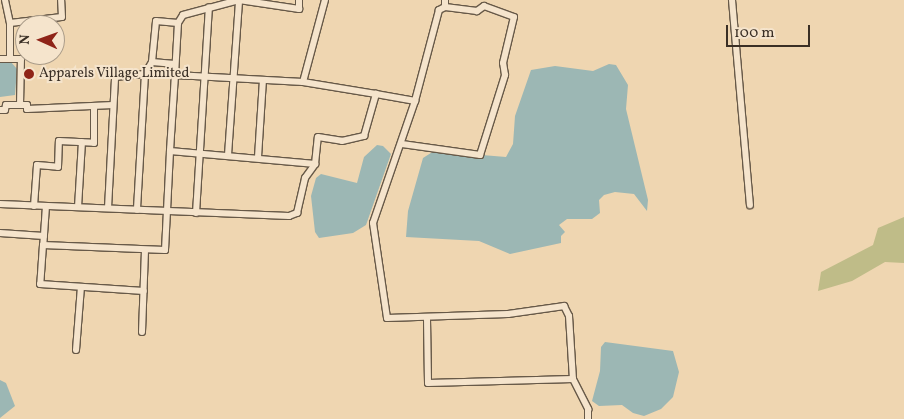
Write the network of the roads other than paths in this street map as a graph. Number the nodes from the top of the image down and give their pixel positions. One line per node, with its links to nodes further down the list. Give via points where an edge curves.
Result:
1 (5, 0): 9 (street)
2 (61, 0): 9 (street, via 62,17)
3 (239, 0): 4 (street, via 299,9); 8 (street); 18 (street)
4 (300, 0)
5 (325, 0): 20 (street)
6 (732, 0): 35 (street)
7 (445, 4): 22 (street, via 439,10); 28 (street, via 477,11 484,6 514,17 503,63 505,75 480,155)
8 (208, 7): 10 (street, via 183,14); 17 (street)
9 (10, 23): 12 (street)
10 (178, 23): 13 (street, via 156,21); 14 (street)
11 (0, 59): 12 (street)
12 (10, 59): 23 (street, via 21,60)
13 (152, 62): 14 (street); 15 (street)
14 (176, 64): 16 (street)
15 (145, 74): 24 (street, via 115,77); 40 (street)
16 (175, 75): 17 (street); 29 (street)
17 (204, 77): 18 (street); 30 (street)
18 (233, 78): 19 (street); 31 (street)
19 (263, 80): 20 (street); 32 (street)
20 (303, 82): 21 (street)
21 (376, 94): 22 (street); 33 (street, via 364,136 342,141 318,137)
22 (415, 101): 28 (street)
23 (20, 105): 25 (street, via 27,106 27,109); 26 (street, via 6,105 5,110)
24 (113, 105): 25 (street); 39 (street)
25 (94, 106): 27 (street, via 94,143)
26 (0, 110)
27 (82, 142): 36 (street, via 59,141 58,167 37,165); 38 (street)
28 (402, 144): 49 (street, via 373,223 375,238 387,318)
29 (170, 151): 30 (street); 41 (street)
30 (201, 153): 31 (street); 42 (street)
31 (228, 155): 32 (street)
32 (258, 157): 33 (street)
33 (315, 164): 42 (street, via 305,178 297,212 289,216)
34 (0, 204): 36 (street)
35 (750, 205)
36 (34, 206): 37 (street)
37 (46, 206): 38 (street); 44 (street)
38 (78, 207): 39 (street)
39 (108, 208): 40 (street)
40 (137, 210): 41 (street)
41 (166, 212): 42 (street); 46 (street, via 165,250)
42 (196, 213)
43 (0, 233): 44 (street)
44 (44, 236): 45 (street)
45 (43, 245): 46 (street); 47 (street, via 40,284)
46 (145, 250): 48 (street)
47 (81, 287): 48 (street); 51 (street)
48 (144, 291): 50 (street)
49 (427, 319): 52 (street, via 428,384); 52 (street, via 508,314 564,306 569,316)
50 (142, 332)
51 (76, 350)
52 (573, 379): 53 (street, via 588,409)
53 (588, 419)

